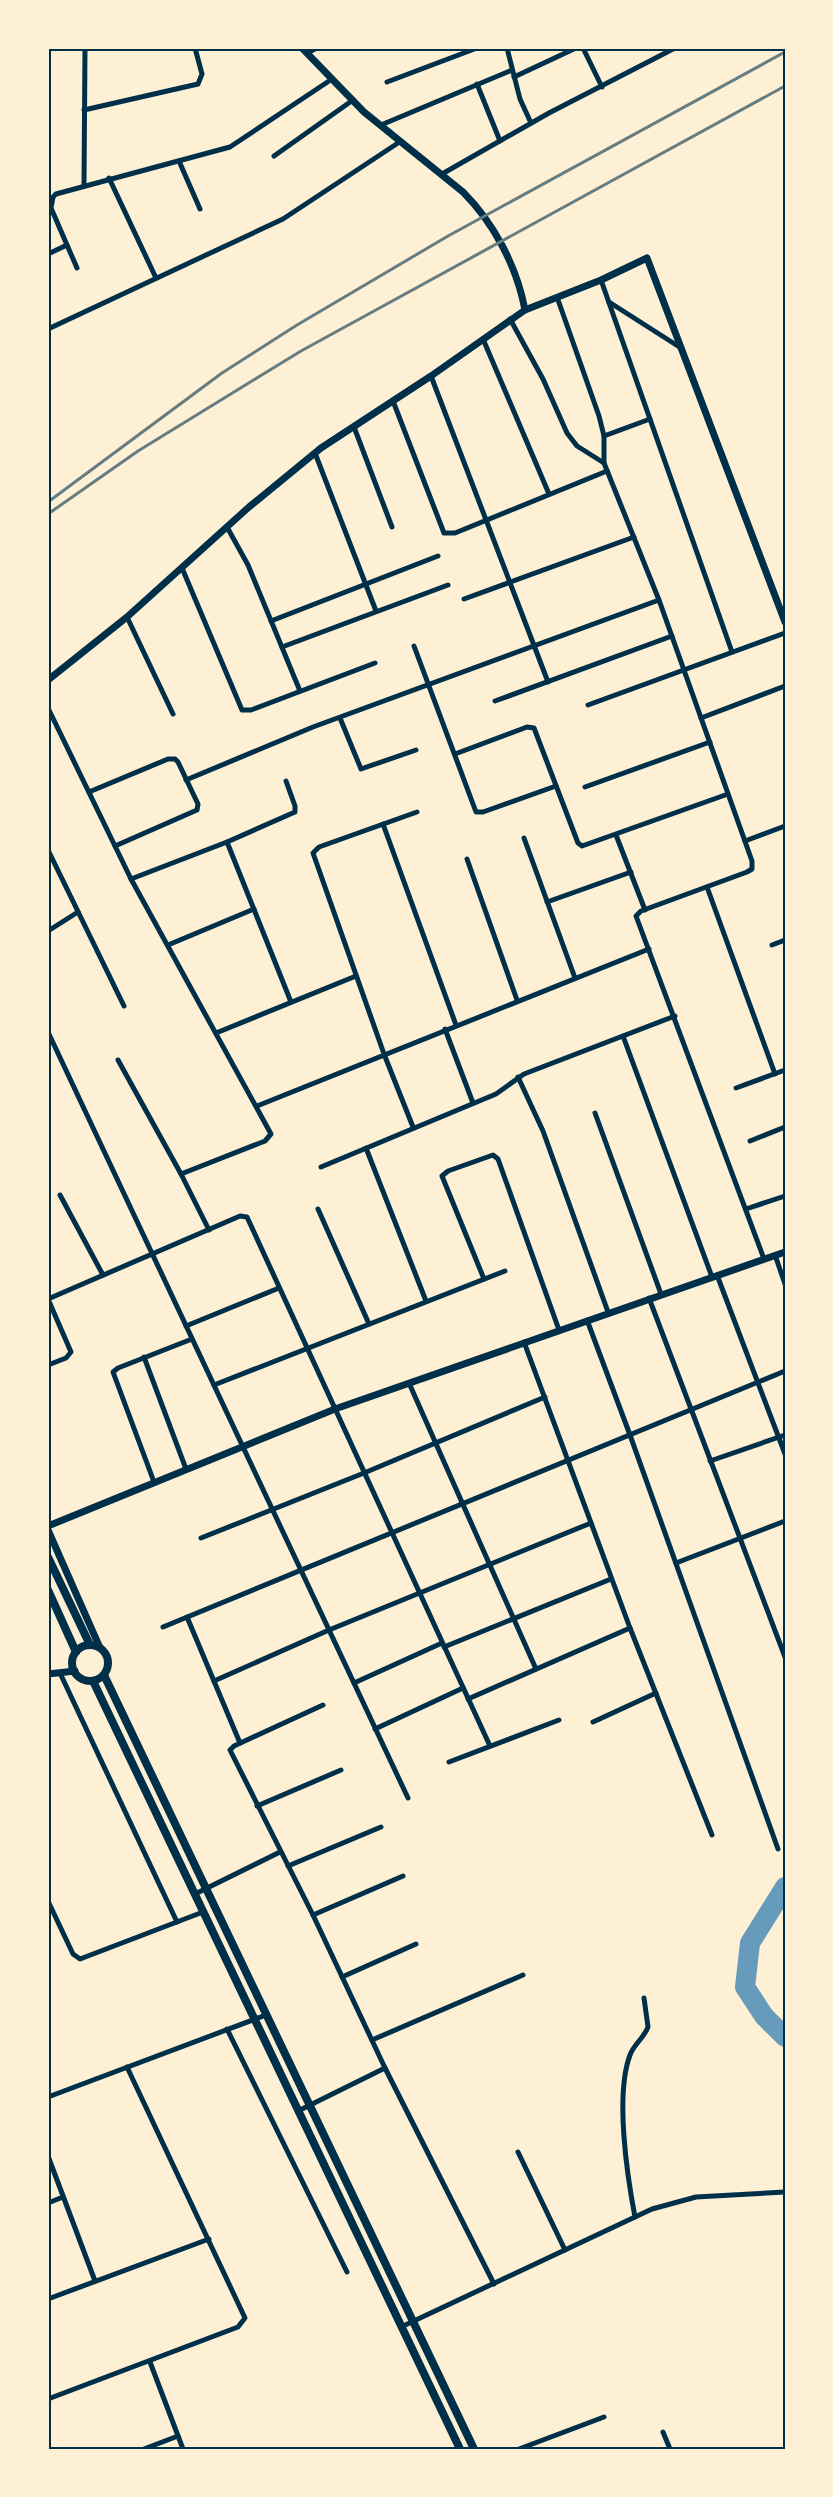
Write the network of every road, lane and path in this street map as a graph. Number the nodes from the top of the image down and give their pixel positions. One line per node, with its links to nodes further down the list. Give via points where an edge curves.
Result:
1 (85, 48): 17 (street)
2 (195, 48): 17 (street, via 202,74 198,84)
3 (318, 48): 9 (street)
4 (477, 48): 13 (street)
5 (507, 48): 10 (street)
6 (576, 48): 11 (street)
7 (583, 48): 15 (street)
8 (675, 48): 15 (street)
9 (304, 50): 12 (street)
10 (512, 70): 11 (street); 14 (street)
11 (514, 77): 18 (street)
12 (332, 79): 16 (street); 23 (street, via 230,147)
13 (387, 82)
14 (477, 84): 19 (street); 21 (street)
15 (602, 87): 18 (street)
16 (353, 100): 19 (street); 22 (street)
17 (84, 110): 26 (street)
18 (531, 123): 21 (street)
19 (381, 125): 20 (street)
20 (401, 141): 24 (street); 31 (street, via 283,219)
21 (500, 141): 24 (street)
22 (274, 156)
23 (179, 161): 25 (street); 27 (street)
24 (442, 174): 35 (street, via 476,205 509,258)
25 (109, 178): 26 (street); 31 (street)
26 (84, 185): 28 (street, via 53,197 51,208)
27 (200, 210)
28 (67, 245): 29 (street); 30 (street)
29 (48, 254)
30 (77, 268)
31 (156, 278): 37 (street)
32 (601, 280): 33 (street); 34 (street); 39 (street, via 647,258)
33 (557, 297): 35 (street); 44 (street)
34 (609, 302): 39 (street); 42 (street)
35 (525, 310): 36 (street)
36 (510, 319): 38 (street); 46 (street, via 567,433 577,446)
37 (48, 329)
38 (483, 339): 40 (street); 48 (street)
39 (681, 348): 63 (street)
40 (431, 376): 41 (street); 49 (street)
41 (393, 401): 43 (street); 49 (street, via 444,533)
42 (650, 419): 44 (street); 69 (street)
43 (354, 427): 45 (street); 51 (street)
44 (604, 436): 46 (street)
45 (315, 453): 50 (street); 56 (street)
46 (604, 463): 47 (street)
47 (608, 471): 48 (street); 52 (street)
48 (549, 494): 49 (street)
49 (486, 519): 55 (street)
50 (227, 527): 54 (street); 62 (street)
51 (392, 527)
52 (634, 537): 55 (street); 59 (street)
53 (438, 556): 56 (street)
54 (183, 568): 61 (street); 76 (street, via 242,710)
55 (509, 581): 58 (street); 67 (street)
56 (366, 585): 60 (street); 62 (street)
57 (448, 585): 60 (street)
58 (464, 599)
59 (660, 600): 65 (street); 67 (street)
60 (376, 611): 68 (street)
61 (127, 617): 72 (street); 80 (street)
62 (272, 621): 68 (street)
63 (785, 622)
64 (785, 633): 69 (street)
65 (672, 636): 71 (street); 73 (street)
66 (414, 646): 74 (street)
67 (534, 646): 73 (street); 74 (street)
68 (282, 647): 76 (street)
69 (732, 652): 71 (street)
70 (375, 663): 76 (street)
71 (684, 670): 78 (street); 82 (street)
72 (48, 680)
73 (548, 682): 77 (street)
74 (429, 685): 81 (street); 85 (street)
75 (785, 686): 82 (street)
76 (300, 691)
77 (495, 701)
78 (588, 705)
79 (48, 708): 90 (street)
80 (173, 714)
81 (340, 718): 84 (street, via 361,769); 86 (street)
82 (701, 718): 83 (street)
83 (710, 742): 89 (street); 91 (street)
84 (416, 750)
85 (455, 754): 88 (street, via 531,727); 88 (street, via 474,809 479,813)
86 (186, 780): 90 (street, via 172,758); 99 (street, via 198,804 197,810)
87 (286, 782): 98 (street, via 295,812)
88 (556, 786): 95 (street, via 580,845)
89 (585, 787)
90 (89, 792): 99 (street)
91 (728, 794): 95 (street); 97 (street)
92 (417, 812): 93 (street)
93 (383, 824): 114 (street, via 319,847 313,853); 120 (street)
94 (785, 826): 97 (street)
95 (616, 835): 102 (street)
96 (524, 838): 105 (street)
97 (745, 841): 104 (street, via 752,869)
98 (227, 842): 103 (street); 106 (street)
99 (115, 846): 103 (street)
100 (48, 850): 108 (street)
101 (467, 859): 116 (street)
102 (631, 872): 105 (street); 107 (street)
103 (131, 879): 111 (street)
104 (707, 887): 107 (street); 128 (street)
105 (547, 902): 115 (street)
106 (254, 909): 111 (street); 117 (street)
107 (645, 910): 113 (street, via 636,916)
108 (78, 912): 109 (street); 118 (street)
109 (48, 931)
110 (785, 940): 112 (street)
111 (168, 945): 123 (street)
112 (772, 945)
113 (649, 949): 115 (street); 119 (street)
114 (356, 975): 117 (street); 125 (street)
115 (575, 978): 116 (street)
116 (517, 1000): 120 (street)
117 (291, 1002): 123 (street)
118 (124, 1006)
119 (675, 1016): 124 (street); 143 (street)
120 (456, 1024): 121 (street)
121 (445, 1029): 125 (street); 131 (street)
122 (48, 1032): 146 (street)
123 (216, 1033): 132 (street)
124 (623, 1036): 129 (street); 151 (street)
125 (384, 1054): 132 (street); 134 (street)
126 (118, 1060): 139 (street)
127 (785, 1070): 128 (street)
128 (775, 1074): 130 (street)
129 (518, 1077): 131 (street, via 503,1090); 158 (street, via 543,1131)
130 (736, 1088)
131 (473, 1103): 134 (street)
132 (257, 1106): 139 (street, via 269,1138)
133 (595, 1113): 155 (street)
134 (413, 1127): 137 (street)
135 (785, 1127): 136 (street)
136 (750, 1141)
137 (366, 1148): 138 (street); 157 (street)
138 (321, 1167)
139 (181, 1174): 144 (street)
140 (60, 1195): 150 (street)
141 (785, 1197): 143 (street)
142 (318, 1209): 160 (street)
143 (746, 1209): 148 (street)
144 (209, 1230): 146 (street); 154 (street, via 240,1216 247,1217)
145 (785, 1252): 147 (street)
146 (152, 1253): 150 (street); 161 (street)
147 (775, 1255): 148 (street); 153 (street)
148 (764, 1259): 151 (street)
149 (505, 1270): 152 (street)
150 (103, 1275): 167 (street, via 48,1299 71,1352)
151 (714, 1276): 155 (street); 170 (street)
152 (484, 1279): 157 (street); 162 (street, via 442,1176 493,1155 498,1159)
153 (785, 1284)
154 (279, 1288): 161 (street); 165 (street)
155 (661, 1294): 156 (street)
156 (649, 1298): 158 (street); 174 (street)
157 (426, 1301): 160 (street)
158 (608, 1312): 159 (street)
159 (587, 1320): 162 (street); 175 (street)
160 (369, 1324): 165 (street)
161 (186, 1326): 163 (street)
162 (559, 1330): 164 (street)
163 (192, 1339): 166 (street); 171 (street)
164 (524, 1342): 169 (street); 172 (street)
165 (307, 1349): 171 (street); 173 (street)
166 (144, 1358): 182 (street); 184 (street, via 115,1369 114,1375)
167 (48, 1365)
168 (785, 1371): 170 (street)
169 (409, 1383): 173 (street); 177 (street)
170 (758, 1383): 174 (street); 176 (street)
171 (214, 1385): 178 (street)
172 (545, 1397): 177 (street); 180 (street)
173 (335, 1409): 178 (street); 183 (street)
174 (691, 1410): 175 (street); 181 (street)
175 (630, 1435): 180 (street); 194 (street)
176 (782, 1436): 179 (street); 181 (street)
177 (435, 1443): 183 (street); 185 (street)
178 (242, 1446): 182 (street); 186 (street)
179 (785, 1454)
180 (567, 1461): 185 (street); 188 (street)
181 (711, 1461): 192 (street)
182 (186, 1469): 184 (street)
183 (364, 1473): 186 (street); 190 (street)
184 (154, 1482): 189 (street)
185 (462, 1504): 190 (street); 195 (street)
186 (272, 1510): 191 (street); 196 (street)
187 (785, 1521): 192 (street)
188 (591, 1523): 195 (street); 197 (street)
189 (48, 1528): 208 (street)
190 (392, 1533): 196 (street); 198 (street)
191 (201, 1538)
192 (740, 1539): 194 (street); 205 (street)
193 (48, 1557): 206 (main road)
194 (676, 1563): 234 (street)
195 (489, 1564): 198 (street); 201 (street)
196 (301, 1570): 200 (street); 204 (street)
197 (611, 1578): 201 (street); 203 (street)
198 (419, 1593): 204 (street); 207 (street)
199 (49, 1594): 209 (main road)
200 (188, 1617): 202 (street); 217 (street)
201 (513, 1619): 207 (street); 211 (street)
202 (163, 1627)
203 (630, 1628): 211 (street); 220 (street)
204 (329, 1630): 217 (street); 218 (street)
205 (782, 1639): 210 (street)
206 (90, 1645): 208 (main road); 209 (main road)
207 (443, 1645): 218 (street); 219 (street)
208 (100, 1648): 215 (main road, via 108,1659)
209 (76, 1652): 212 (main road)
210 (785, 1657)
211 (536, 1669): 221 (street)
212 (75, 1671): 213 (street); 216 (main road, via 85,1680)
213 (60, 1673): 214 (street); 243 (street)
214 (48, 1674)
215 (104, 1675): 216 (main road); 238 (main road)
216 (93, 1681): 239 (main road)
217 (214, 1681): 226 (street)
218 (354, 1683): 225 (street)
219 (463, 1688): 221 (street); 225 (street)
220 (656, 1693): 224 (street); 233 (street)
221 (468, 1699): 227 (street)
222 (323, 1705): 226 (street)
223 (559, 1720): 227 (street)
224 (593, 1722)
225 (375, 1729): 230 (street)
226 (240, 1743): 231 (street, via 231,1747 231,1754)
227 (490, 1746): 228 (street)
228 (450, 1762)
229 (341, 1770): 231 (street)
230 (408, 1798)
231 (257, 1806): 235 (street)
232 (381, 1827): 236 (street)
233 (712, 1835)
234 (778, 1849)
235 (280, 1852): 236 (street); 238 (street)
236 (288, 1866): 242 (street)
237 (403, 1876): 242 (street)
238 (205, 1889): 239 (street); 248 (main road)
239 (195, 1894): 241 (main road)
240 (48, 1901): 243 (street, via 73,1954 80,1959)
241 (203, 1912): 243 (street); 249 (main road)
242 (313, 1915): 246 (street)
243 (177, 1922)
244 (416, 1944): 246 (street)
245 (523, 1975): 251 (street)
246 (342, 1977): 251 (street)
247 (644, 1998): 262 (street, via 648,2028 630,2056 625,2084 625,2145)
248 (266, 2015): 249 (street); 255 (main road)
249 (255, 2019): 250 (street); 256 (main road)
250 (227, 2029): 252 (street); 265 (street)
251 (372, 2040): 253 (street)
252 (127, 2067): 254 (street); 263 (street)
253 (385, 2068): 255 (street); 267 (street)
254 (48, 2097)
255 (310, 2106): 256 (street); 269 (main road)
256 (298, 2111): 270 (main road)
257 (518, 2152): 264 (street)
258 (48, 2156): 260 (street)
259 (785, 2193): 262 (street, via 696,2197)
260 (63, 2197): 261 (street); 266 (street)
261 (48, 2203)
262 (635, 2217): 264 (street)
263 (209, 2239): 266 (street); 271 (street, via 245,2313 243,2323)
264 (565, 2250): 267 (street)
265 (347, 2272)
266 (95, 2282): 268 (street)
267 (494, 2284): 269 (street)
268 (48, 2299)
269 (414, 2321): 270 (street); 279 (main road)
270 (402, 2327): 278 (main road)
271 (150, 2362): 272 (street); 275 (street)
272 (48, 2399)
273 (604, 2417): 280 (street)
274 (663, 2432): 281 (street)
275 (178, 2436): 276 (street); 277 (street)
276 (144, 2449)
277 (183, 2449)
278 (460, 2449)
279 (474, 2449)
280 (519, 2449)
281 (670, 2449)

